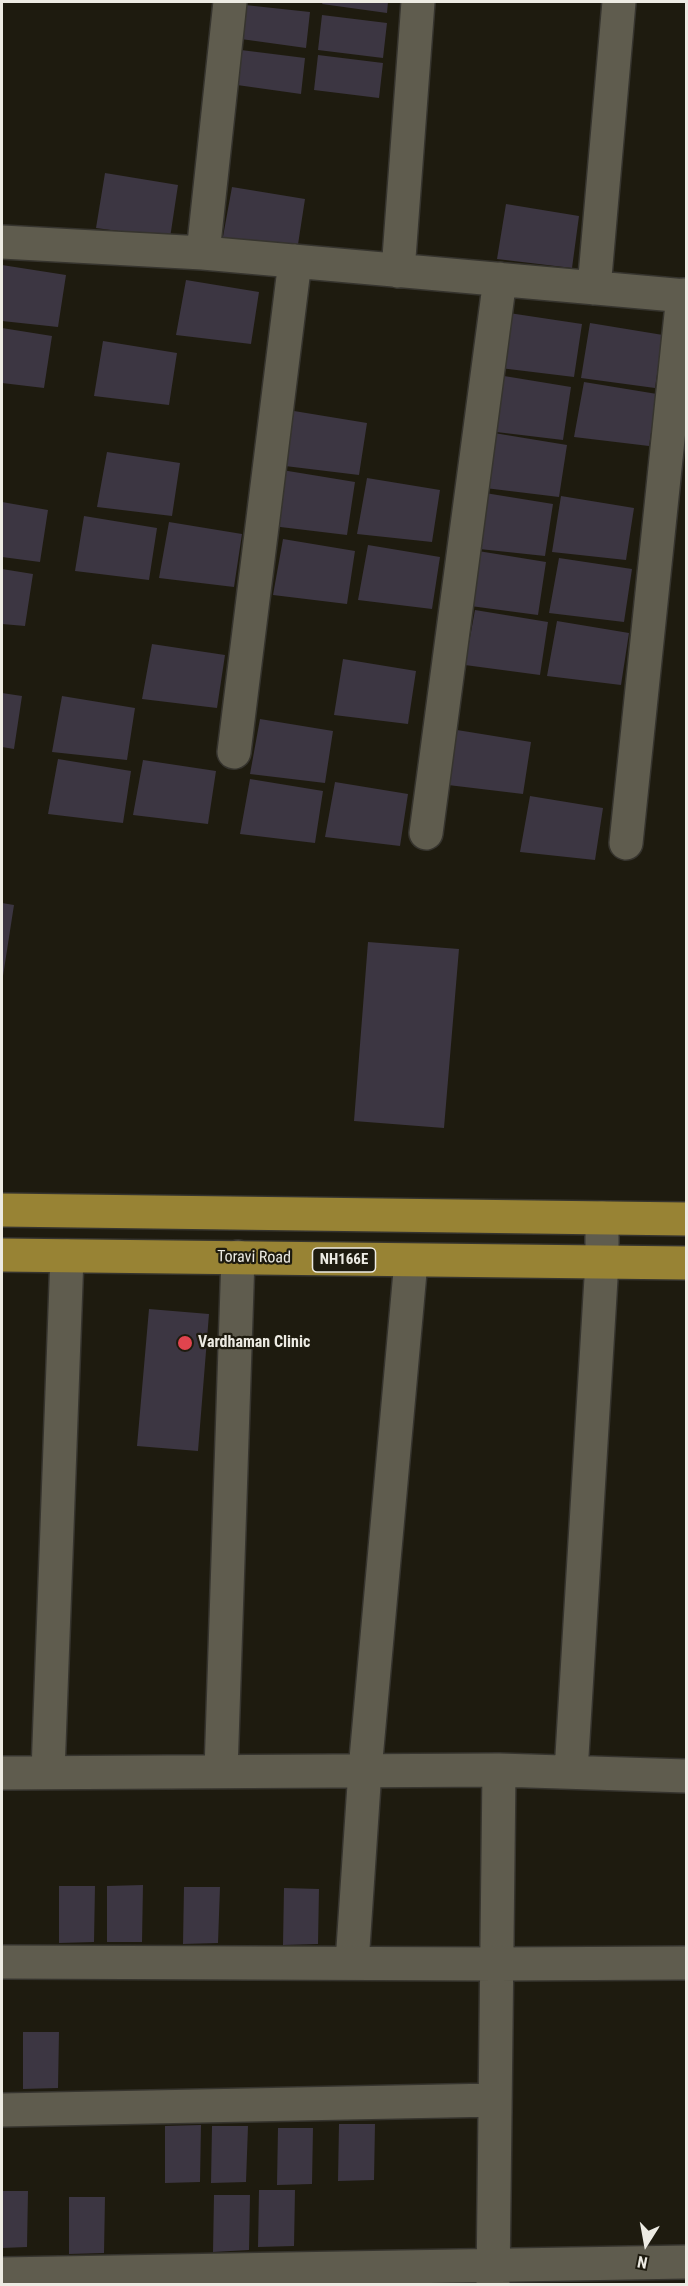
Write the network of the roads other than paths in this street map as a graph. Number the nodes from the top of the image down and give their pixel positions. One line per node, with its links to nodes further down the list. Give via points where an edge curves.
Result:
1 (230, 2): 5 (street)
2 (418, 2): 7 (street)
3 (619, 2): 9 (street)
4 (2, 242): 5 (street)
5 (203, 253): 6 (street)
6 (295, 261): 7 (street); 11 (street)
7 (398, 271): 8 (street)
8 (500, 279): 9 (street); 12 (street)
9 (594, 288): 10 (street)
10 (685, 296): 13 (street)
11 (234, 752)
12 (426, 833)
13 (626, 843)
14 (2, 1210): 15 (highway)
15 (602, 1218): 16 (highway); 21 (street)
16 (687, 1219)
17 (2, 1255): 18 (highway, Toravi Road / NH166E)
18 (67, 1256): 19 (highway, Toravi Road / NH166E); 28 (street)
19 (238, 1257): 20 (highway, Toravi Road / NH166E); 25 (street)
20 (411, 1261): 21 (highway, Toravi Road / NH166E); 23 (street)
21 (602, 1262): 22 (highway, Toravi Road / NH166E); 26 (street)
22 (687, 1263)
23 (365, 1770): 24 (street); 25 (street); 31 (street)
24 (499, 1770): 26 (street); 33 (street)
25 (221, 1772): 28 (street)
26 (571, 1772): 29 (street)
27 (2, 1773): 28 (street)
28 (48, 1773)
29 (687, 1776)
30 (2, 1962): 31 (street)
31 (352, 1963): 33 (street)
32 (687, 1963): 33 (street)
33 (497, 1964): 34 (street)
34 (495, 2100): 35 (street); 38 (street)
35 (2, 2110)
36 (687, 2262): 38 (street)
37 (2, 2274): 38 (street)
38 (493, 2275)

